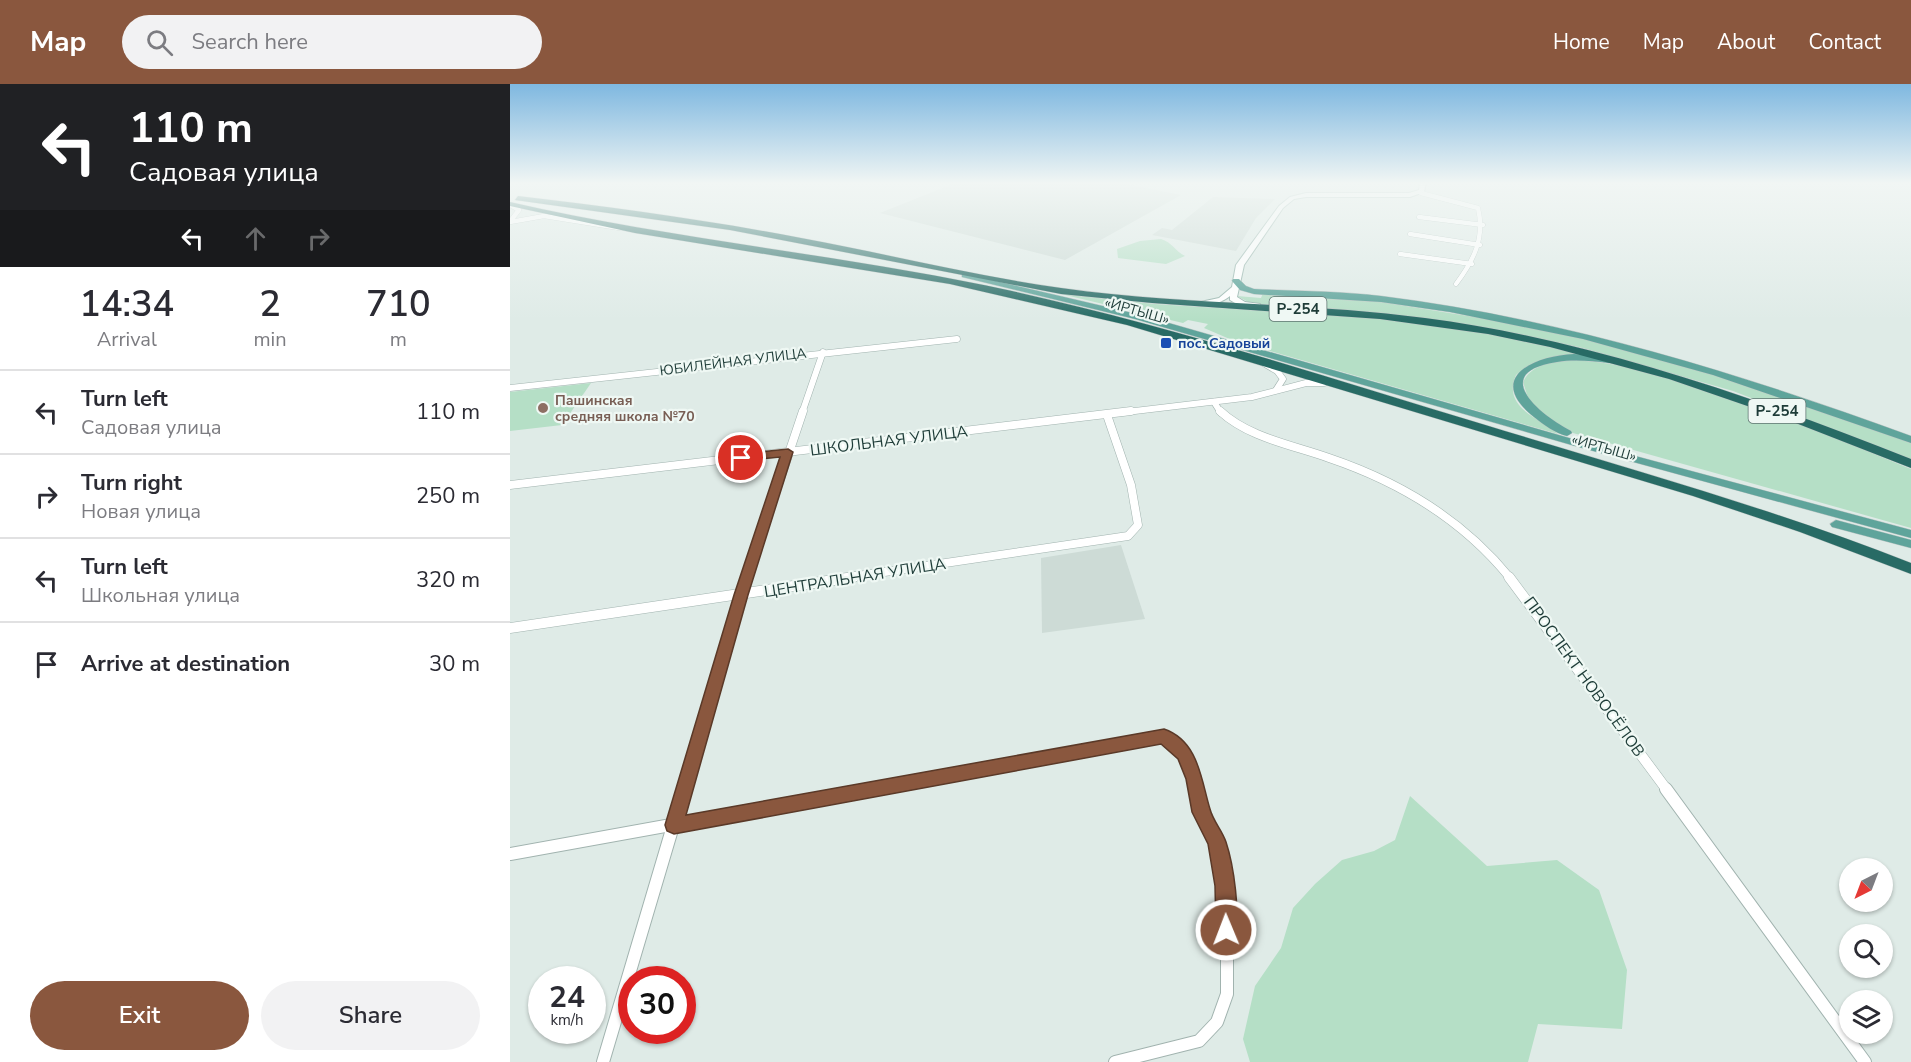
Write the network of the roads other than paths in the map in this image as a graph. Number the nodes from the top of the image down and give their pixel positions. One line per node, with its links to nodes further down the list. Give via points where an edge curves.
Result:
1 (621, 229): 8 (highway, «ИРТЫШ»)
2 (738, 229): 6 (highway, «ИРТЫШ» / Р-254)
3 (1265, 229): 13 (main road, via 1236,273)
4 (1482, 229): 7 (street)
5 (1410, 234): 7 (street)
6 (783, 236): 8 (highway, via 785,240 780,245); 11 (highway, «ИРТЫШ» / Р-254)
7 (1480, 245): 10 (street)
8 (752, 251): 18 (highway, «ИРТЫШ», via 1013,294)
9 (1400, 254): 10 (street)
10 (1472, 264): 12 (street)
11 (954, 273): 14 (highway, «ИРТЫШ» / Р-254, via 1075,293); 30 (main road, via 1138,317 1579,444)
12 (1456, 284)
13 (1234, 285): 14 (main road, via 1221,300); 15 (main road, via 1233,298 1243,304); 26 (main road, via 1254,291 1382,299 1585,335 1718,371)
14 (1198, 303): 15 (highway, «ИРТЫШ» / Р-254)
15 (1330, 311): 19 (highway, «ИРТЫШ» / Р-254, via 1483,330)
16 (957, 339): 17 (street, ЮБИЛЕЙНАЯ УЛИЦА)
17 (823, 352): 21 (street, ЮБИЛЕЙНАЯ УЛИЦА); 27 (street)
18 (1262, 362): 20 (highway, «ИРТЫШ»); 22 (street, via 1283,380 1279,388)
19 (1640, 365): 28 (highway, «ИРТЫШ» / Р-254, via 1734,395); 30 (main road, via 1590,358 1548,360 1522,374 1518,392 1536,416 1572,436)
20 (1345, 386): 22 (street, ШКОЛЬНАЯ УЛИЦА, via 1313,382); 23 (highway, «ИРТЫШ»)
21 (510, 388)
22 (1267, 395): 24 (street, ШКОЛЬНАЯ УЛИЦА)
23 (1378, 395): 31 (main road); 32 (highway, «ИРТЫШ», via 1724,499)
24 (1214, 402): 25 (street, ШКОЛЬНАЯ УЛИЦА); 39 (street, ПРОСПЕКТ НОВОСЁЛОВ, via 1218,410 1239,425 1352,466 1414,494 1455,521 1489,551)
25 (1107, 415): 27 (street, ШКОЛЬНАЯ УЛИЦА); 33 (street, ЦЕНТРАЛЬНАЯ УЛИЦА, via 1131,485 1138,525 1128,536)
26 (1911, 440)
27 (788, 452): 29 (street, ШКОЛЬНАЯ УЛИЦА); 33 (street)
28 (1911, 464)
29 (510, 485)
30 (1907, 533)
31 (1911, 544)
32 (1911, 569)
33 (741, 595): 34 (street, ЦЕНТРАЛЬНАЯ УЛИЦА); 35 (street)
34 (510, 628)
35 (674, 825): 36 (street); 37 (street); 38 (street, via 1164,736 1185,754 1202,812 1217,843 1225,886 1227,994 1217,1022 1199,1041)
36 (510, 854)
37 (603, 1062)
38 (1115, 1062)
39 (1865, 1062)

